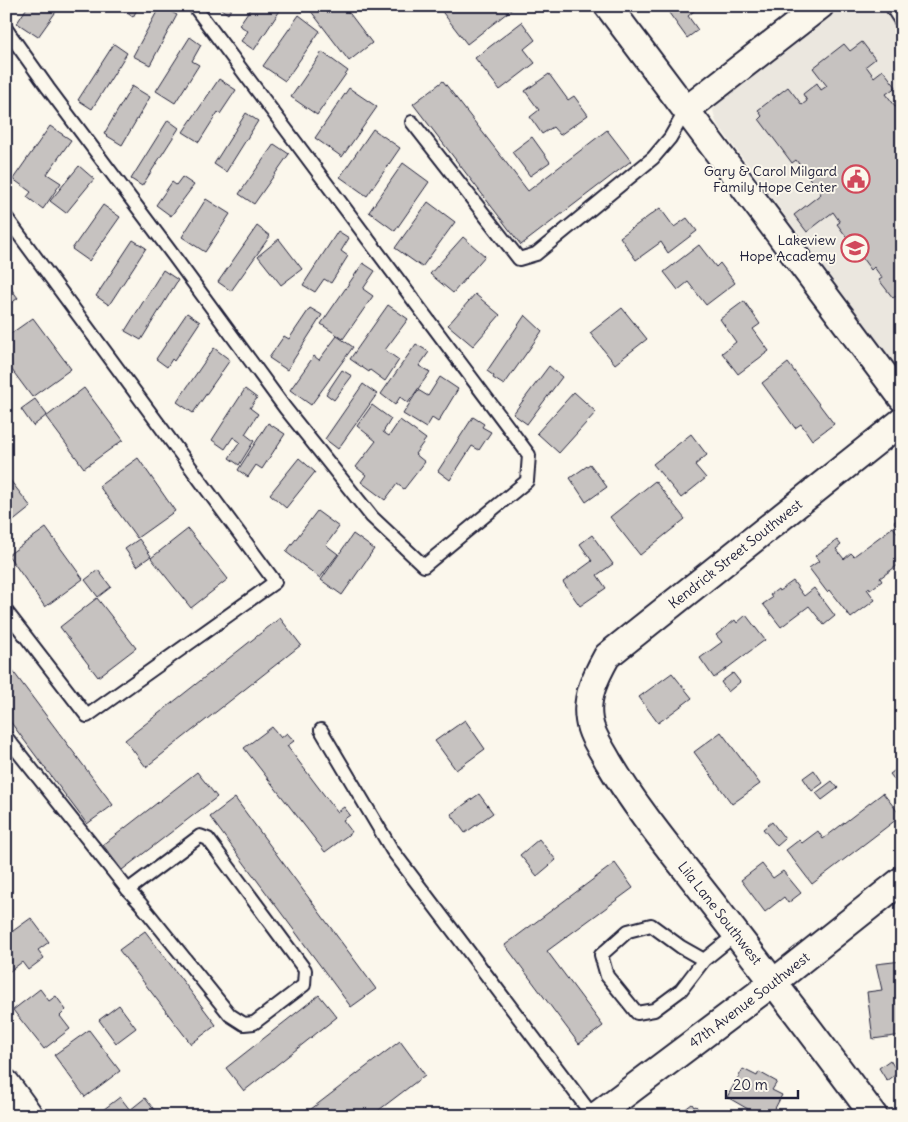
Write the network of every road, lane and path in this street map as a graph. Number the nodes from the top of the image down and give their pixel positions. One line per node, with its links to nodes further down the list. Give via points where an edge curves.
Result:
1 (194, 6): 6 (lane, via 529,455 527,482 424,566 372,517 285,408)
2 (608, 6): 7 (street)
3 (820, 6): 7 (street)
4 (891, 6): 5 (lane)
5 (902, 23)
6 (6, 29)
7 (686, 110): 8 (lane, via 670,138 653,158 536,254 519,259); 10 (street)
8 (412, 122)
9 (6, 217): 12 (lane, via 275,582 87,716)
10 (902, 398)
11 (902, 421): 13 (street, Kendrick Street Southwest, via 607,656 595,677)
12 (6, 611)
13 (589, 699): 18 (street, Lila Lane Southwest, via 593,735 621,782)
14 (321, 730): 23 (lane, via 392,850)
15 (6, 737): 17 (lane)
16 (902, 880): 20 (street, 47th Avenue Southwest)
17 (128, 890): 17 (lane, via 230,1015 244,1024 254,1023 304,985 305,970 208,839 200,836)
18 (736, 934): 19 (lane); 20 (street, Lila Lane Southwest)
19 (704, 960): 19 (lane, via 652,925 628,932 601,955 607,976 638,1013 654,1010 680,990)
20 (774, 982): 23 (street, 47th Avenue Southwest); 24 (street, Lila Lane Southwest)
21 (6, 1083): 22 (street)
22 (30, 1116)
23 (594, 1116)
24 (874, 1116)

